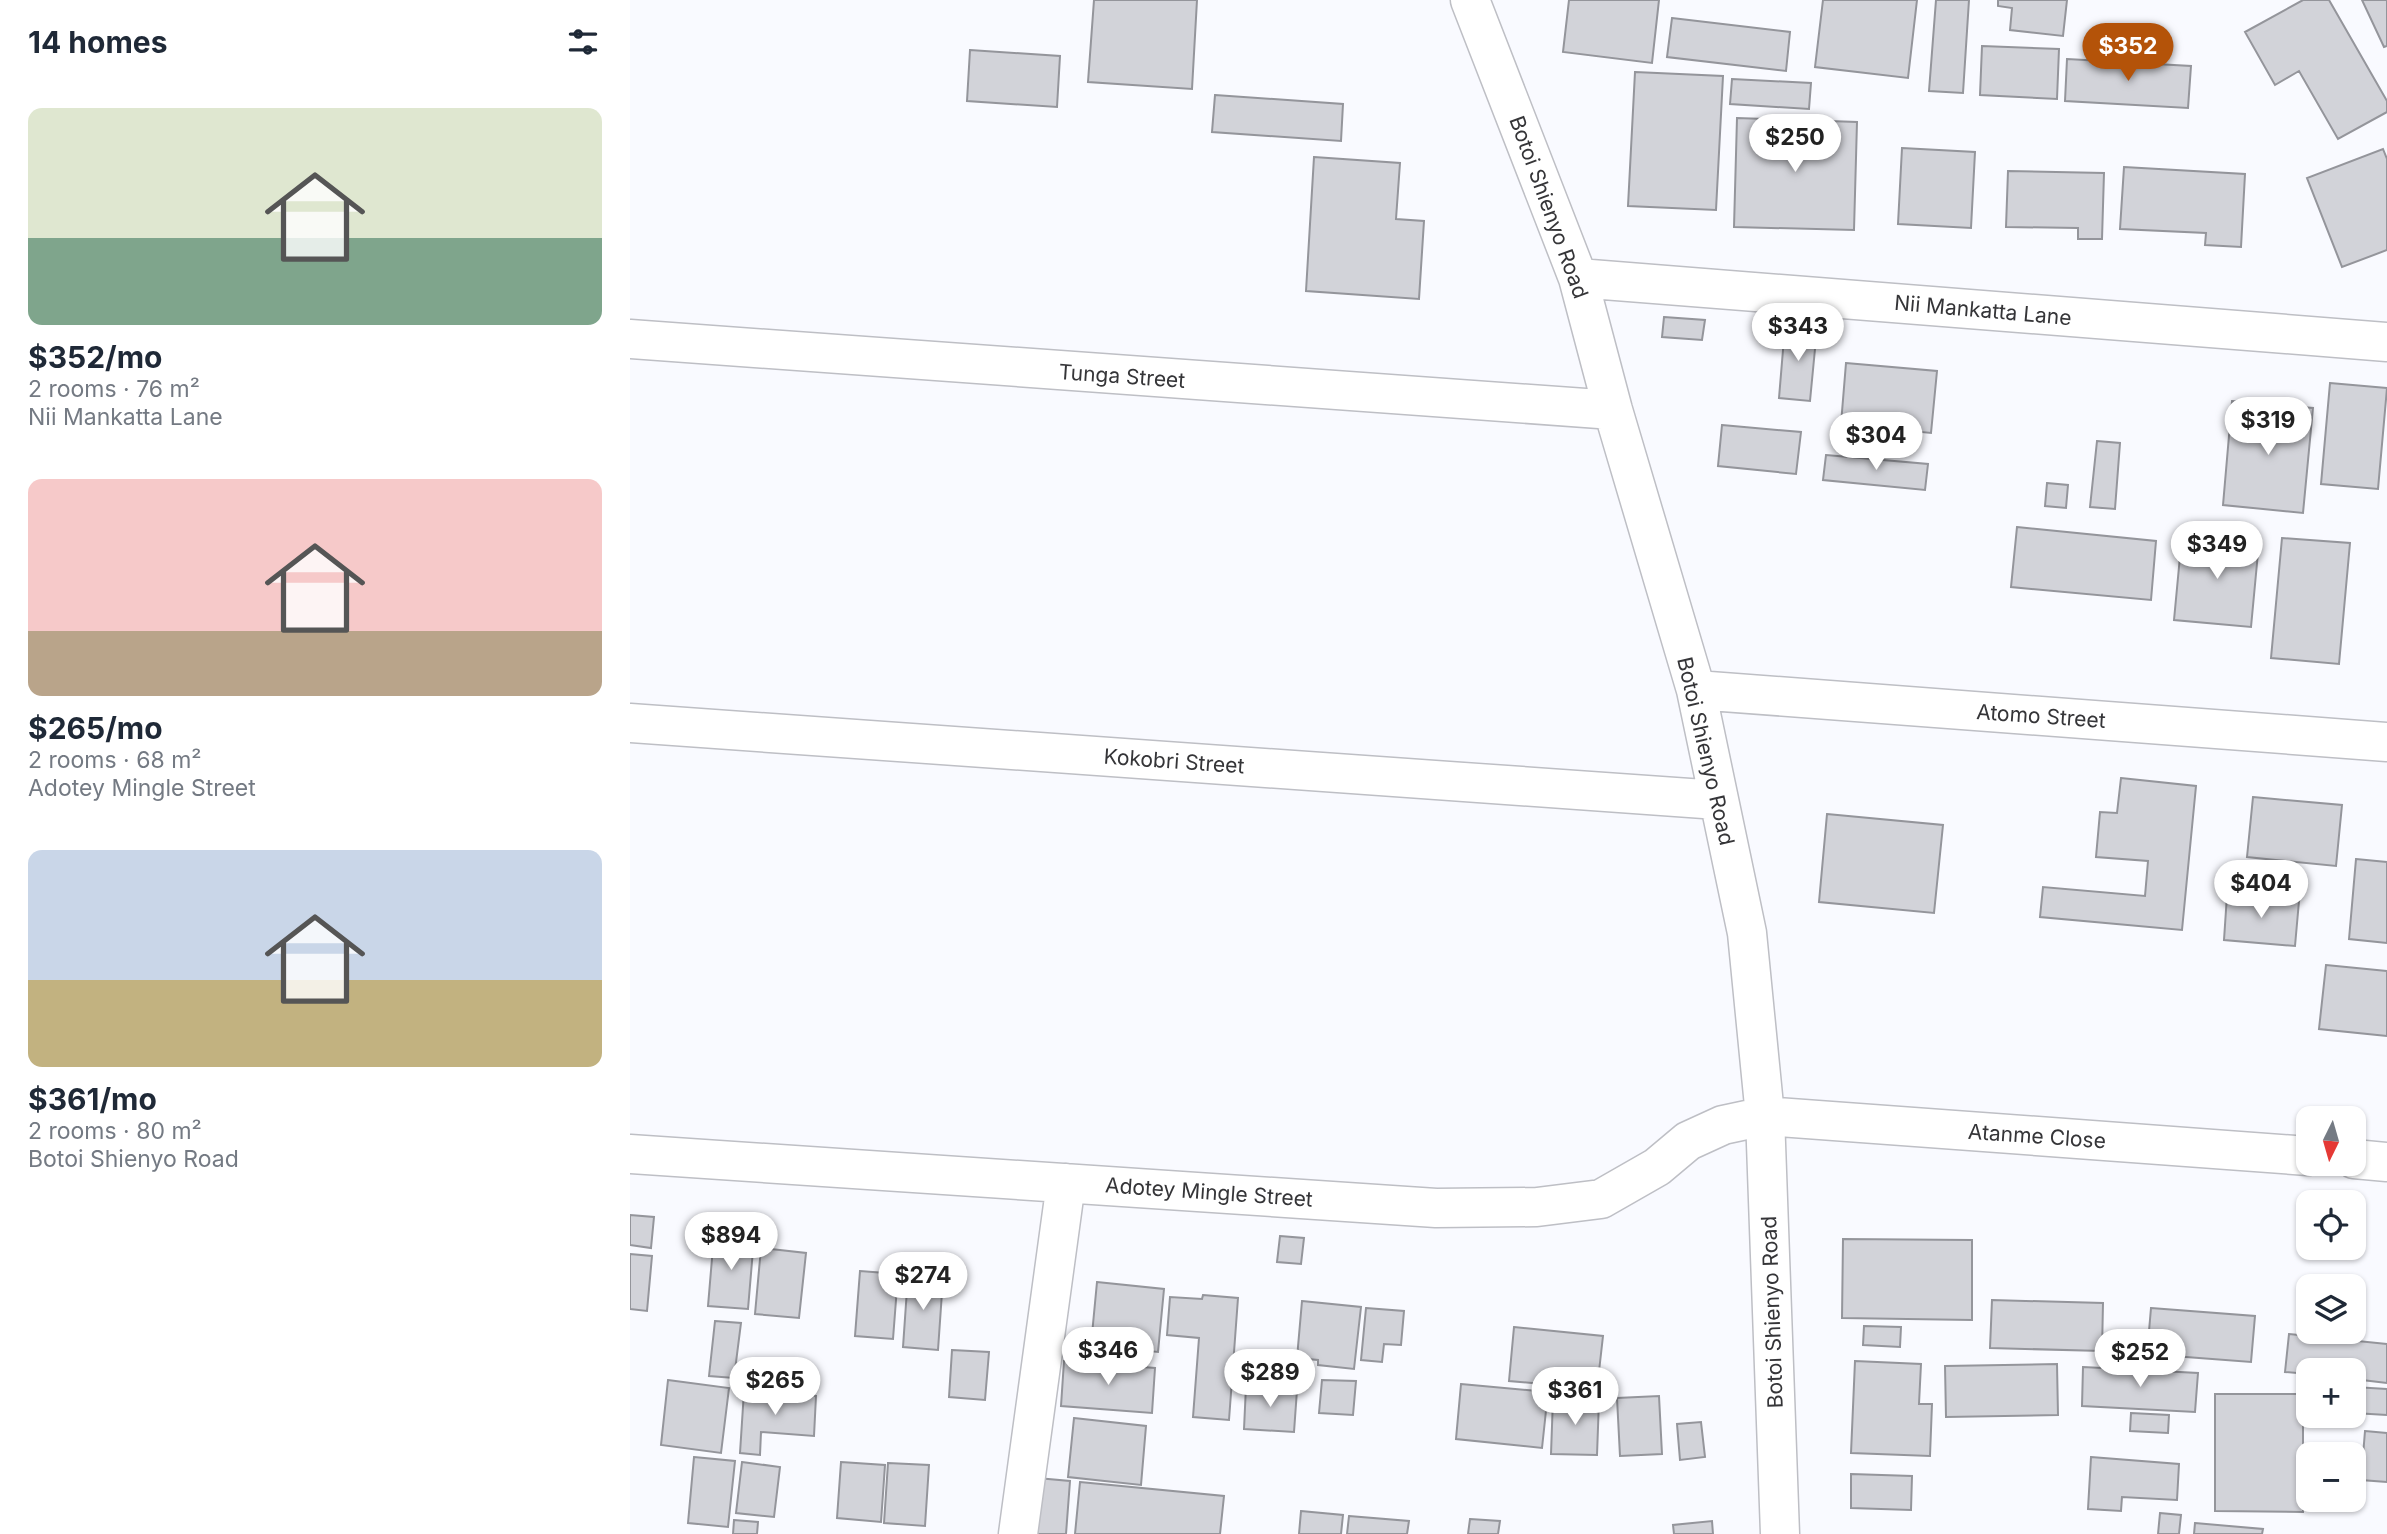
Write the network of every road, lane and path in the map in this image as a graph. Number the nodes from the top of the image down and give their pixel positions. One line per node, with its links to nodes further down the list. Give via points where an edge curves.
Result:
1 (1469, 0): 2 (street, Botoi Shienyo Road)
2 (1578, 278): 4 (street, Nii Mankatta Lane); 5 (street, Botoi Shienyo Road)
3 (630, 339): 5 (street, Tunga Street)
4 (2387, 342)
5 (1614, 410): 6 (street, Botoi Shienyo Road)
6 (1696, 690): 8 (street, Atomo Street); 9 (street, Botoi Shienyo Road)
7 (630, 723): 9 (street, Kokobri Street)
8 (2387, 742)
9 (1718, 800): 10 (street, Botoi Shienyo Road, via 1747,933)
10 (1765, 1116): 12 (street, Atanme Close); 15 (street, Adotey Mingle Street, via 1723,1125 1688,1141 1657,1167 1601,1199 1537,1207 1436,1208); 17 (street, Botoi Shienyo Road)
11 (630, 1154): 15 (street, Adotey Mingle Street)
12 (2296, 1155)
13 (2366, 1160): 14 (street)
14 (2387, 1161)
15 (1066, 1183): 16 (street)
16 (1018, 1534)
17 (1780, 1534)

